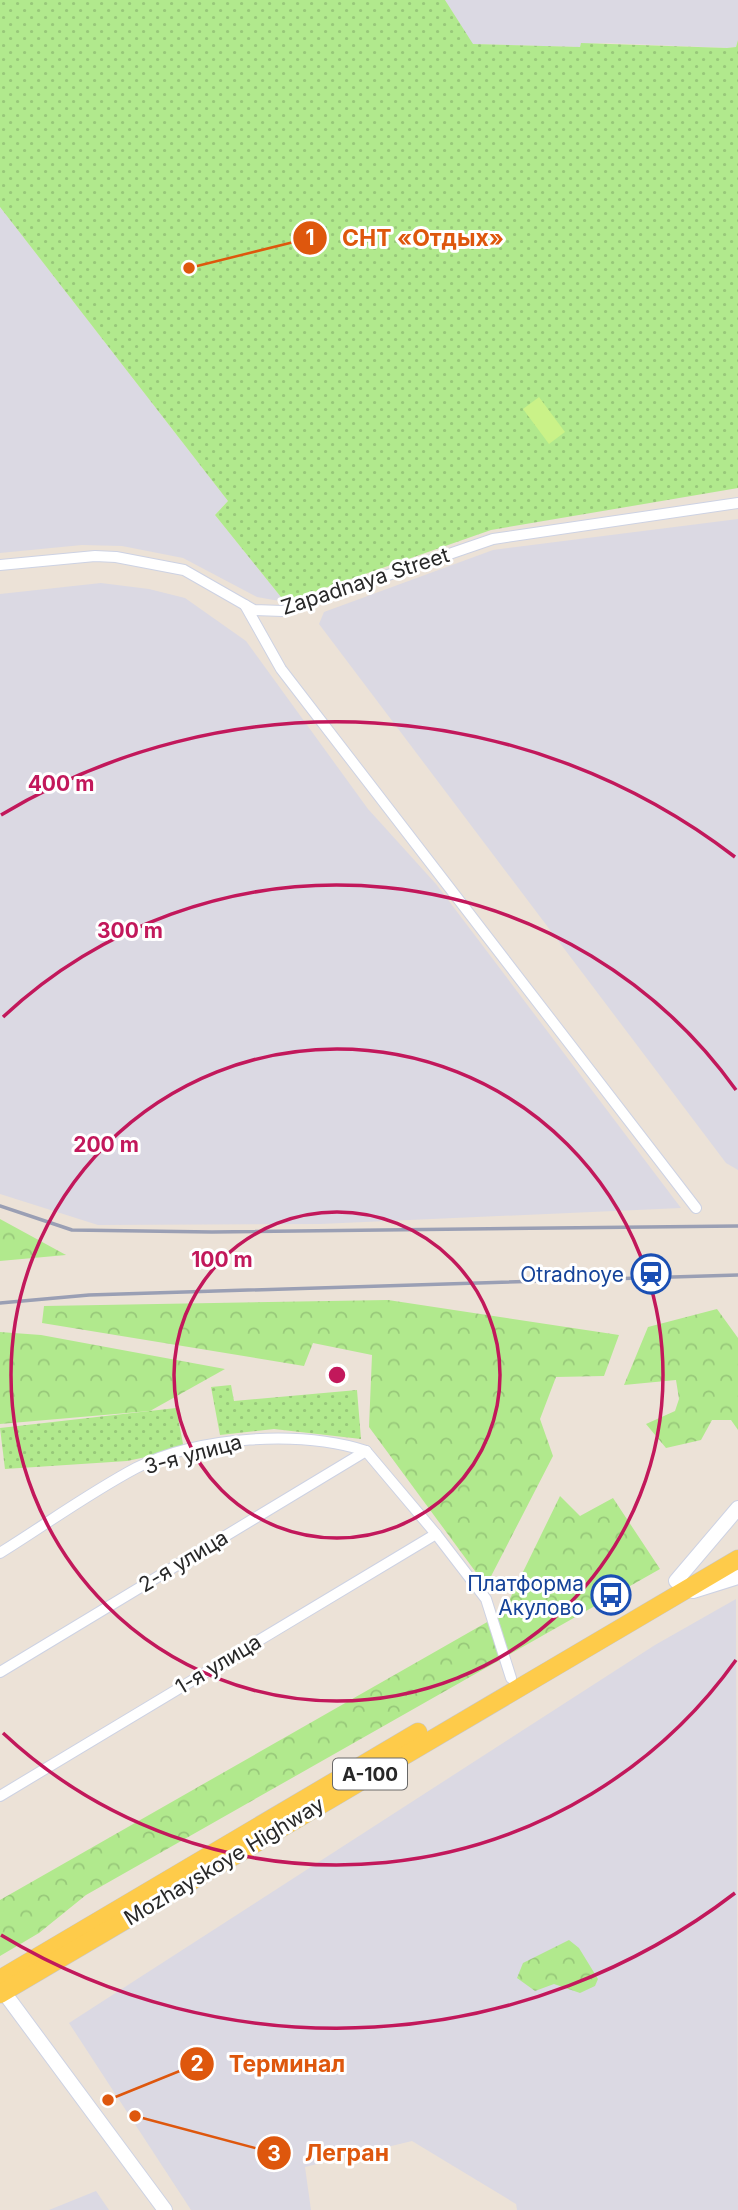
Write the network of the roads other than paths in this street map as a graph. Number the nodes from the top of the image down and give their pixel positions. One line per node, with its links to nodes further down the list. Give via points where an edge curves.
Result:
1 (738, 503): 3 (street, Zapadnaya Street, via 493,538 283,611 254,610)
2 (0, 565): 3 (street, Zapadnaya Street, via 116,557 184,570)
3 (245, 605): 4 (street, via 281,669)
4 (696, 1208)
5 (366, 1451): 7 (street); 9 (street, 3-я улица, via 345,1444 270,1437 193,1450 135,1469); 14 (street, 2-я улица)
6 (738, 1508): 12 (street)
7 (436, 1534): 15 (street, via 486,1599); 16 (street, 1-я улица)
8 (738, 1545): 12 (main road, Mozhayskoye Highway / А-100)
9 (0, 1553)
10 (738, 1559): 13 (main road, Mozhayskoye Highway / А-100)
11 (738, 1577): 13 (street)
12 (676, 1581): 15 (main road, Mozhayskoye Highway / А-100)
13 (668, 1599): 17 (main road, Mozhayskoye Highway / А-100)
14 (0, 1672)
15 (510, 1678): 17 (main road, Mozhayskoye Highway / А-100)
16 (0, 1796)
17 (1, 1988): 18 (street)
18 (165, 2210)

